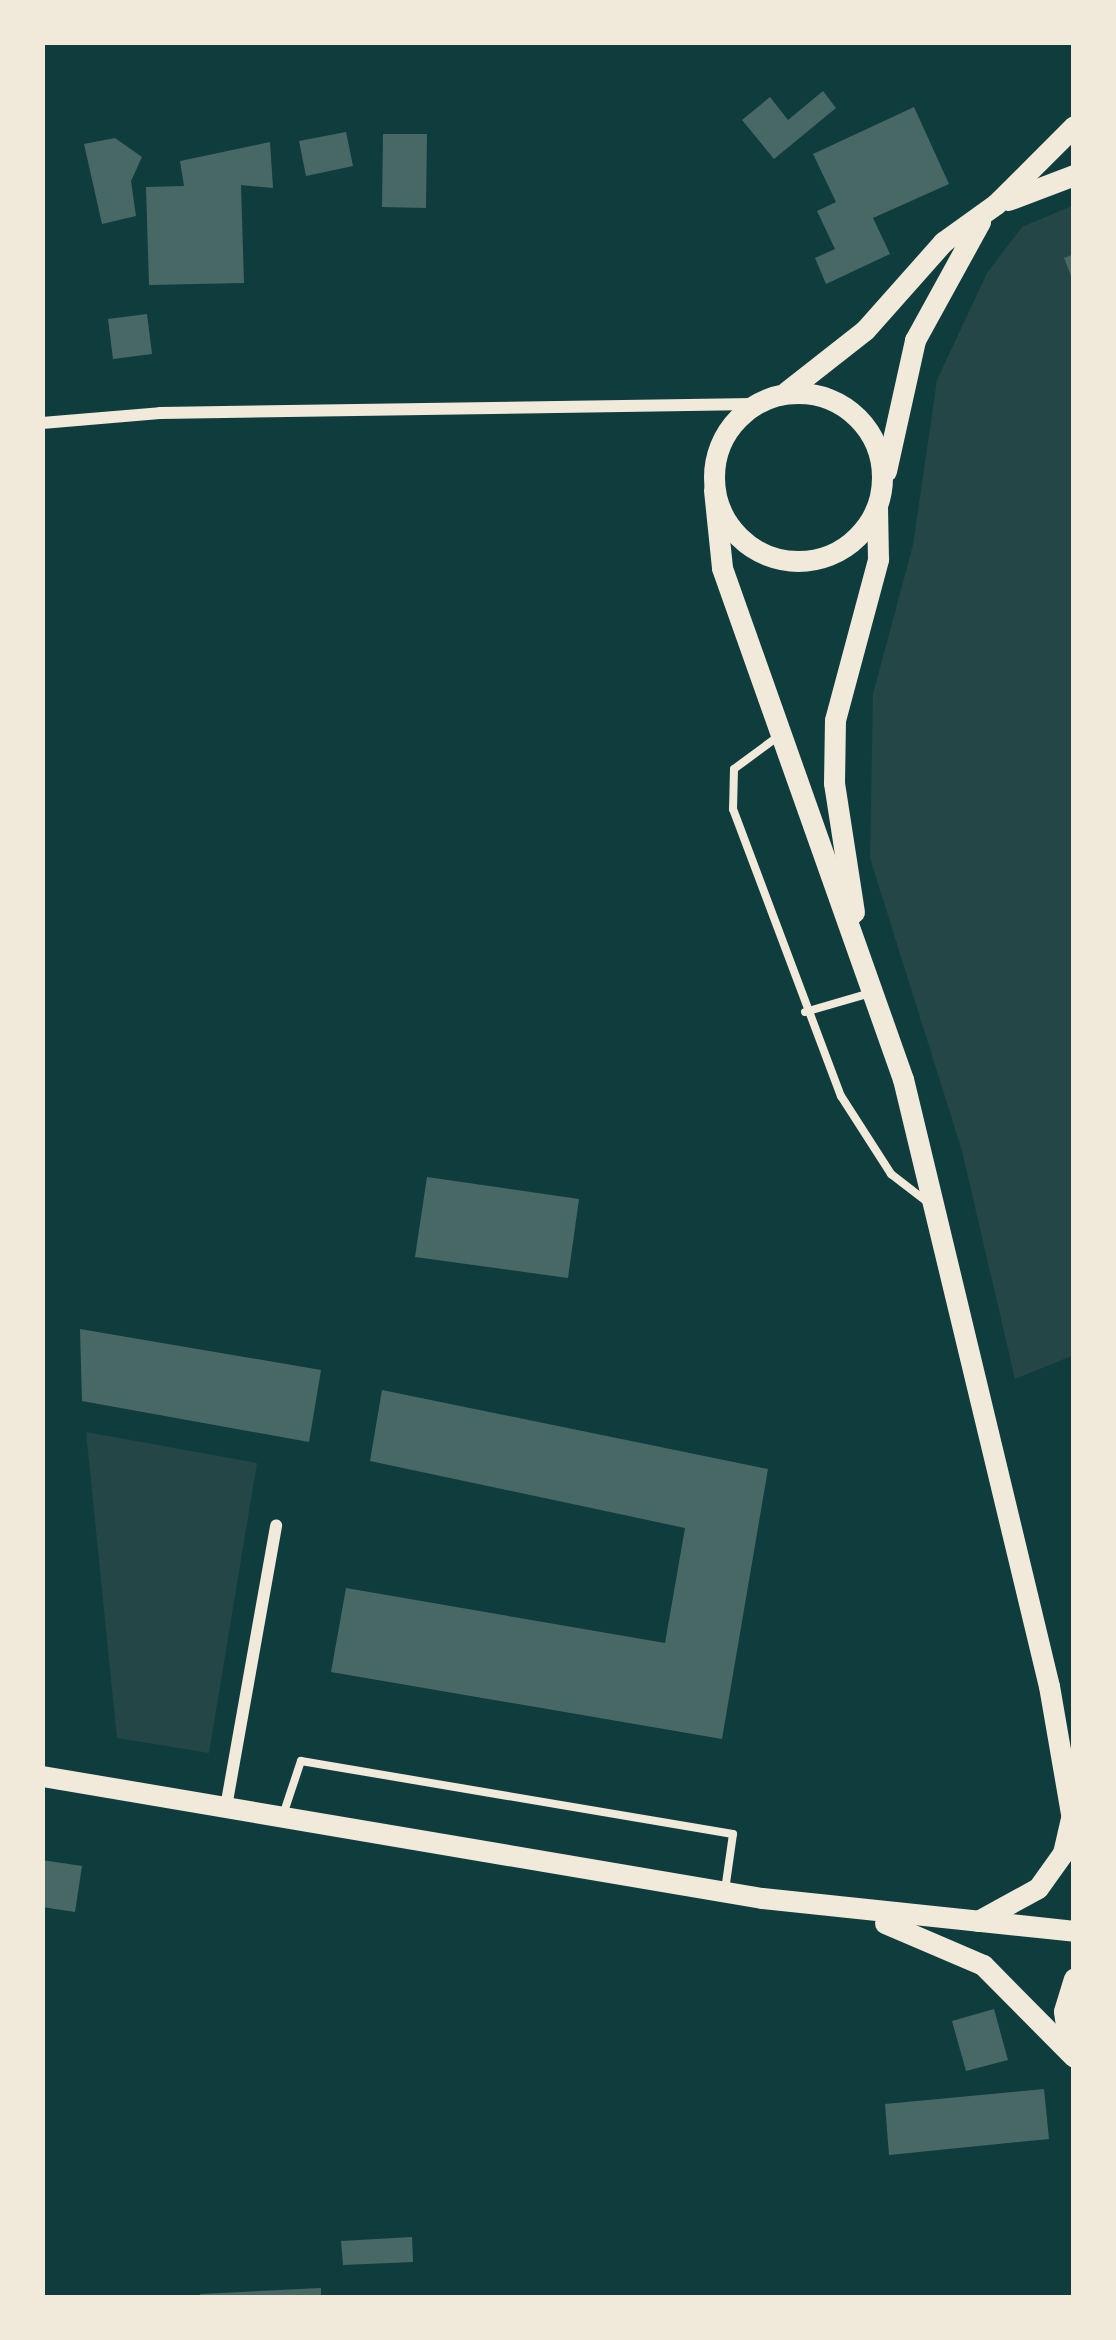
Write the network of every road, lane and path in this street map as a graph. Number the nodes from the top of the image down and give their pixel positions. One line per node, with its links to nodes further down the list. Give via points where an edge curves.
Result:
1 (1074, 126): 3 (street)
2 (1074, 175): 3 (street)
3 (991, 208): 4 (street, via 943,242 865,330); 8 (street, via 915,340)
4 (785, 392): 5 (street); 8 (street, via 817,393 857,417 880,457)
5 (754, 404): 6 (street, via 160,413); 7 (street, via 721,441)
6 (42, 423)
7 (714, 490): 8 (street, via 745,544 788,560 835,554); 9 (street, via 722,568)
8 (879, 499): 10 (street, via 878,559 835,720 841,838)
9 (778, 737): 10 (street); 12 (lane, via 734,769 733,809)
10 (864, 966): 11 (street)
11 (872, 992): 12 (lane); 13 (street)
12 (805, 1012): 13 (lane, via 842,1096 891,1174 909,1195)
13 (934, 1204): 15 (street)
14 (276, 1525): 18 (street)
15 (1064, 1751): 16 (street); 20 (street)
16 (1074, 1775)
17 (42, 1776): 18 (street)
18 (226, 1807): 19 (street)
19 (283, 1816): 21 (street); 21 (lane, via 301,1761 733,1834)
20 (1072, 1824): 23 (street, via 1038,1888)
21 (725, 1891): 22 (street)
22 (844, 1910): 23 (street); 27 (street, via 951,1945 983,1965)
23 (974, 1922): 24 (street)
24 (1074, 1931)
25 (1074, 1960): 26 (street)
26 (1071, 1985): 27 (street, via 1063,2021)
27 (1074, 2056)

